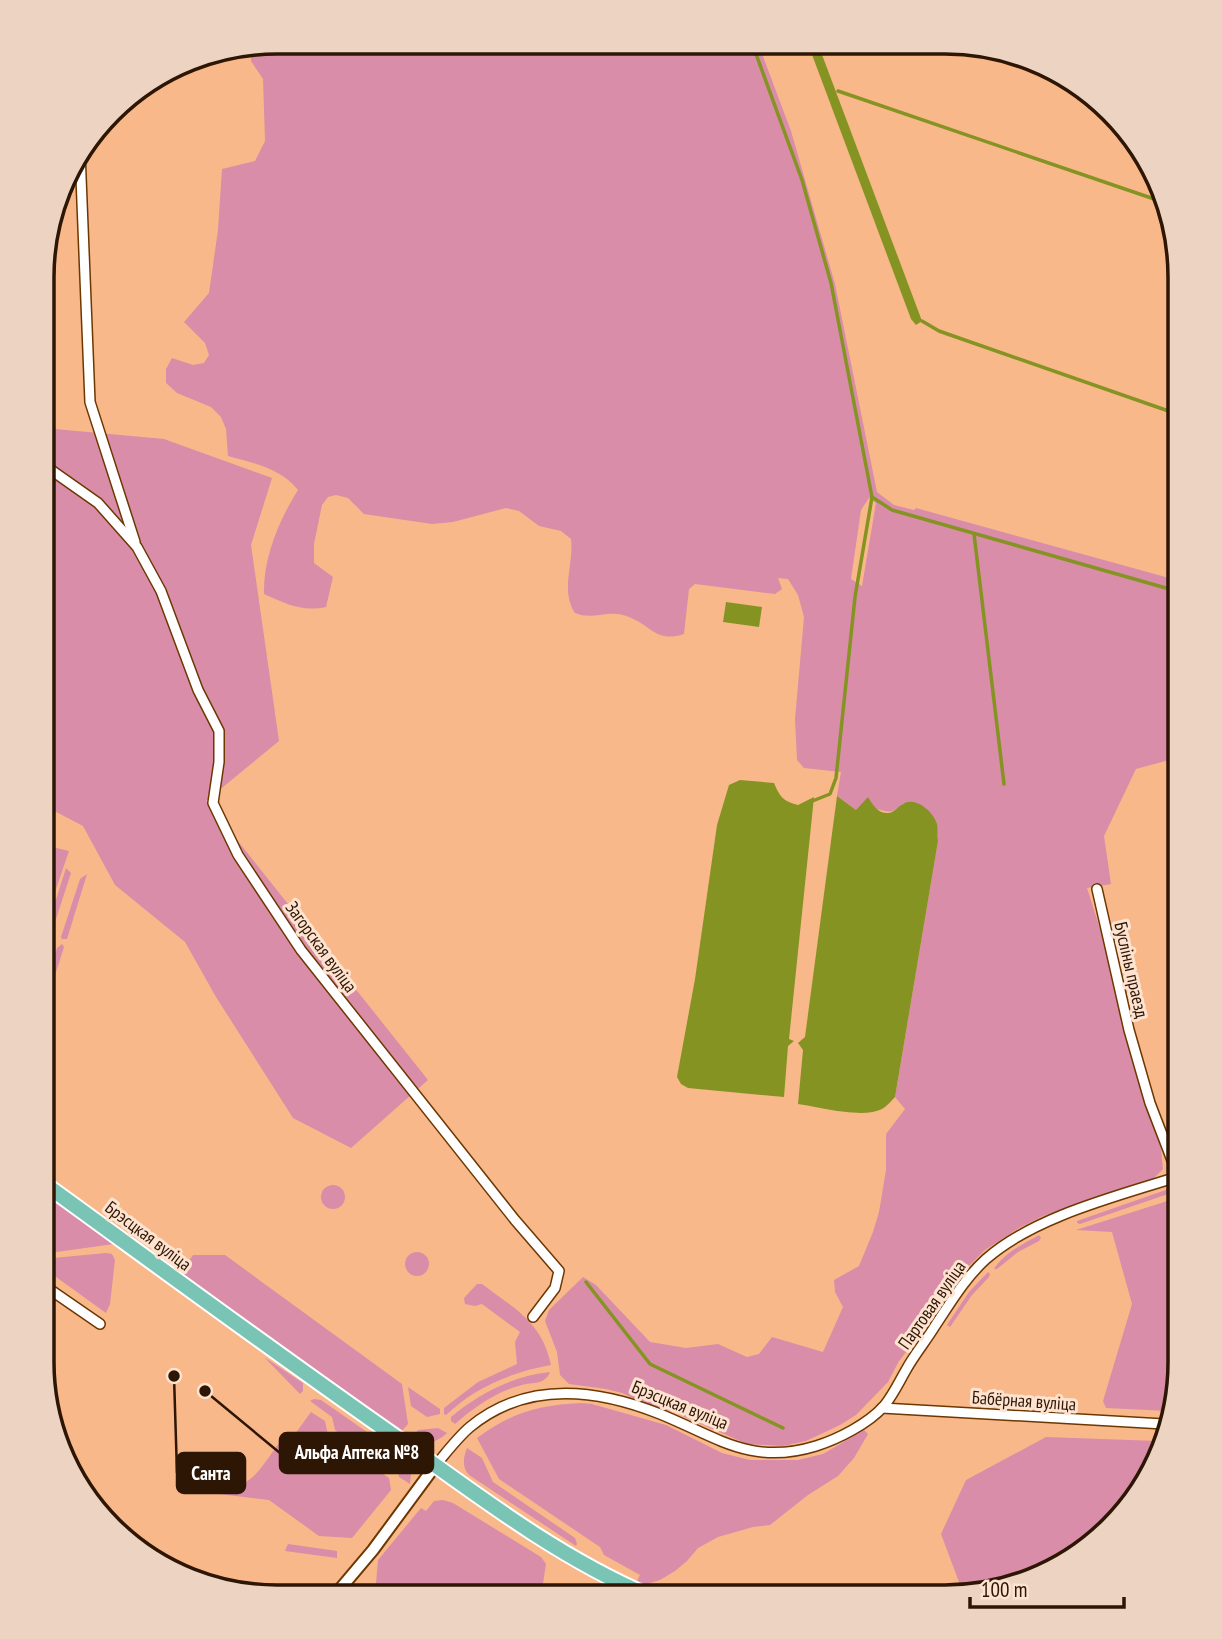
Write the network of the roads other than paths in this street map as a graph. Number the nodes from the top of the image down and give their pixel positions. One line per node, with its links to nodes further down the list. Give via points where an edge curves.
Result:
1 (81, 172): 3 (street, Загорская вуліца, via 90,402)
2 (54, 472): 3 (street, Загорская вуліца, via 98,503)
3 (137, 547): 9 (street, Загорская вуліца, via 161,591 198,690 219,731 213,803 228,836 300,950 559,1271 555,1288)
4 (1097, 889): 5 (street, Бусліны праезд, via 1129,1030)
5 (1167, 1146)
6 (1167, 1180): 11 (street, Партовая вуліца, via 1052,1219 988,1257 968,1277)
7 (54, 1191): 13 (main road, Брэсцкая вуліца)
8 (54, 1292): 10 (street)
9 (533, 1317)
10 (100, 1324)
11 (882, 1408): 12 (street, Бабёрная вуліца); 13 (street, Брэсцкая вуліца, via 856,1428 817,1446 785,1453 752,1452 613,1399 549,1392 491,1412 463,1433)
12 (1158, 1424)
13 (435, 1466): 14 (street); 15 (main road, Брэсцкая вуліца, via 558,1549)
14 (343, 1585)
15 (624, 1585)

